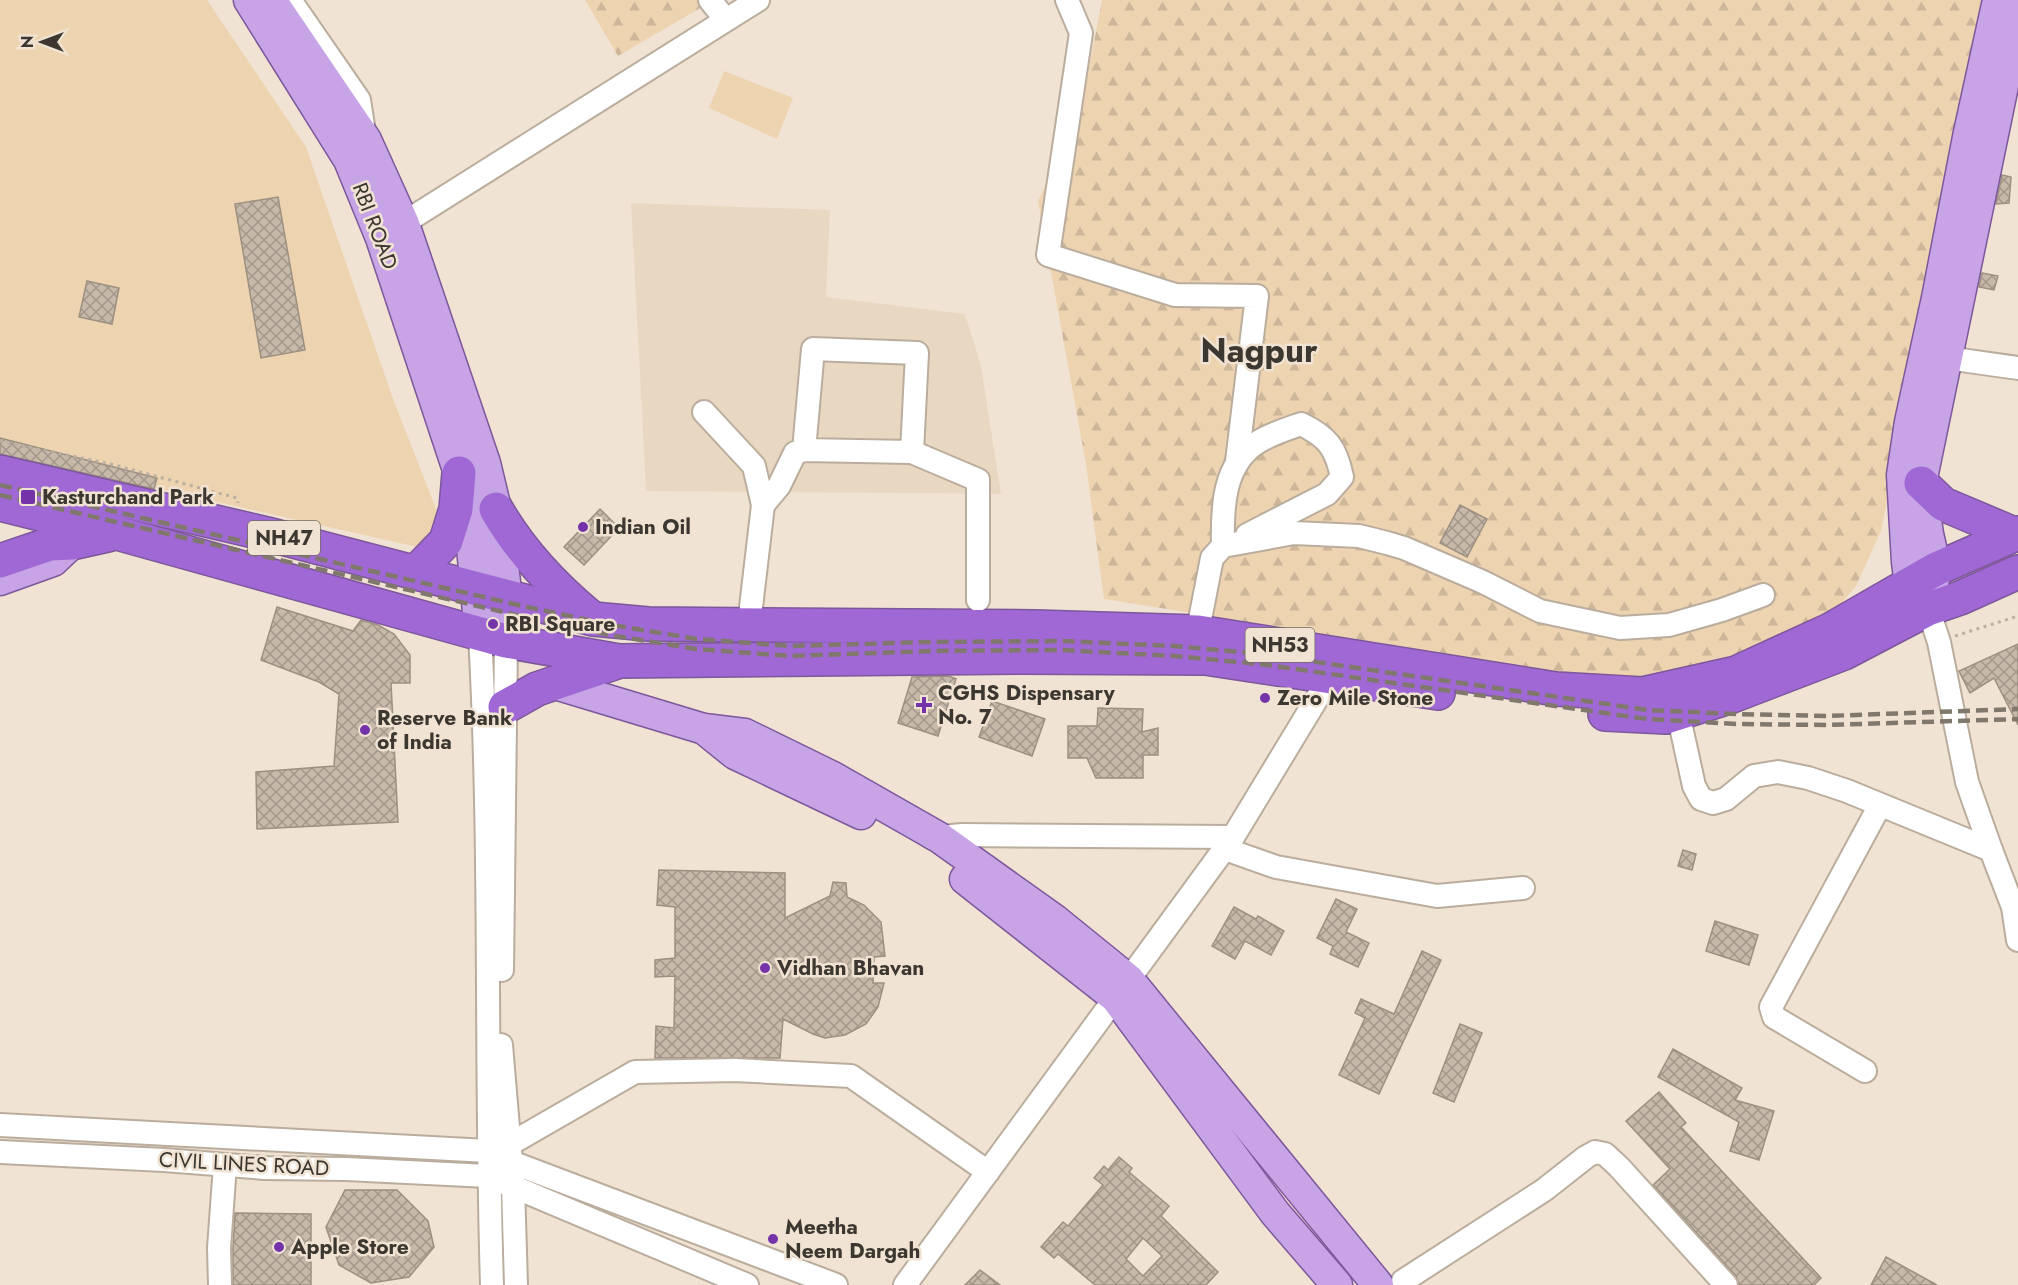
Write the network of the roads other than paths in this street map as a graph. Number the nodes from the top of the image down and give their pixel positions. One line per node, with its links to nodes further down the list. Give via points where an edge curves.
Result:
1 (249, 0): 11 (main road, RBI ROAD)
2 (271, 0): 10 (main road)
3 (290, 0): 10 (street, via 359,100)
4 (710, 0): 9 (street)
5 (758, 0): 9 (street)
6 (1067, 0): 17 (street, via 1081,33 1048,255 1175,295 1257,296)
7 (1998, 0): 12 (main road)
8 (2018, 13): 12 (main road)
9 (725, 19): 11 (street)
10 (366, 140): 11 (main road)
11 (392, 231): 19 (main road, RBI ROAD); 24 (main road, via 485,463)
12 (1939, 360): 13 (street); 20 (main road); 32 (main road, via 1910,422 1902,475 1907,562)
13 (2018, 369)
14 (704, 412): 23 (street, via 754,466)
15 (804, 450): 16 (street); 16 (street, via 813,349 917,353); 23 (street, via 795,453 779,486)
16 (912, 452): 35 (street, via 978,480)
17 (1236, 461): 27 (street, via 1222,512); 27 (street, via 1258,442 1301,424 1318,432 1337,454 1342,477 1327,494)
18 (0, 472): 21 (highway)
19 (459, 472): 29 (highway, via 456,509 446,541); 31 (main road, RBI ROAD, via 469,514)
20 (1921, 483): 26 (highway, via 1943,504); 32 (main road)
21 (90, 493): 25 (highway); 29 (highway, NH47)
22 (0, 504): 25 (highway)
23 (763, 505): 37 (street)
24 (496, 508): 34 (main road); 36 (highway, via 532,561)
25 (88, 531): 28 (highway); 38 (highway, NH47)
26 (2016, 533): 32 (highway, NH53)
27 (1226, 545): 33 (street, via 1294,533 1359,536 1404,548 1540,611 1620,628 1669,625); 39 (street, via 1212,558)
28 (4, 557)
29 (416, 572): 31 (highway, NH47)
30 (2018, 572): 32 (highway, NH53, via 1960,598)
31 (476, 588): 34 (highway, NH47); 38 (main road, RBI ROAD)
32 (1925, 588): 39 (highway, NH53, via 1737,673 1642,694 1556,689); 44 (highway, NH53, via 1844,653); 48 (street, via 1967,782)
33 (1763, 594)
34 (506, 597): 36 (highway, NH53); 38 (main road)
35 (978, 600)
36 (594, 619): 37 (highway, NH53, via 648,624)
37 (749, 624): 39 (highway, NH53, via 1035,627)
38 (493, 638): 40 (highway, NH53); 43 (street); 54 (street, via 484,717)
39 (1195, 645): 40 (highway, NH53, via 1023,657); 41 (highway, NH53, via 1205,658)
40 (619, 661): 42 (highway)
41 (1330, 677): 44 (highway, NH53, via 1564,712 1666,717); 47 (street)
42 (555, 684): 43 (highway); 46 (main road, via 704,729 735,754)
43 (505, 707): 56 (street, via 501,1047)
44 (1678, 713): 45 (street, via 1694,786 1701,799 1713,803 1726,799 1754,776 1778,772 1808,778)
45 (1880, 805): 48 (street); 52 (street, via 1771,1008 1774,1017)
46 (928, 839): 47 (street, via 962,835); 51 (main road)
47 (1229, 843): 49 (street, via 1276,867 1437,896); 51 (street)
48 (1991, 850): 50 (street, via 2013,906)
49 (1523, 888)
50 (2018, 940)
51 (1122, 989): 58 (street); 61 (main road); 62 (main road)
52 (1865, 1071)
53 (0, 1125): 54 (street)
54 (488, 1150): 56 (street); 59 (street)
55 (0, 1152): 57 (street, CIVIL LINES ROAD)
56 (511, 1153): 58 (street, via 635,1072 735,1070 851,1076); 60 (street); 68 (street)
57 (225, 1165): 59 (street, CIVIL LINES ROAD); 64 (street)
58 (988, 1172): 69 (street)
59 (488, 1176): 60 (street, CIVIL LINES ROAD); 65 (street)
60 (513, 1186): 66 (street); 67 (street, CIVIL LINES ROAD)
61 (1316, 1209): 62 (main road); 63 (main road)
62 (1288, 1227): 70 (main road)
63 (1394, 1284): 71 (street, via 1545,1190 1595,1152 1605,1154 1619,1167)
64 (220, 1285)
65 (492, 1285)
66 (516, 1285)
67 (747, 1285)
68 (836, 1285)
69 (905, 1285)
70 (1337, 1285)
71 (1726, 1285)

